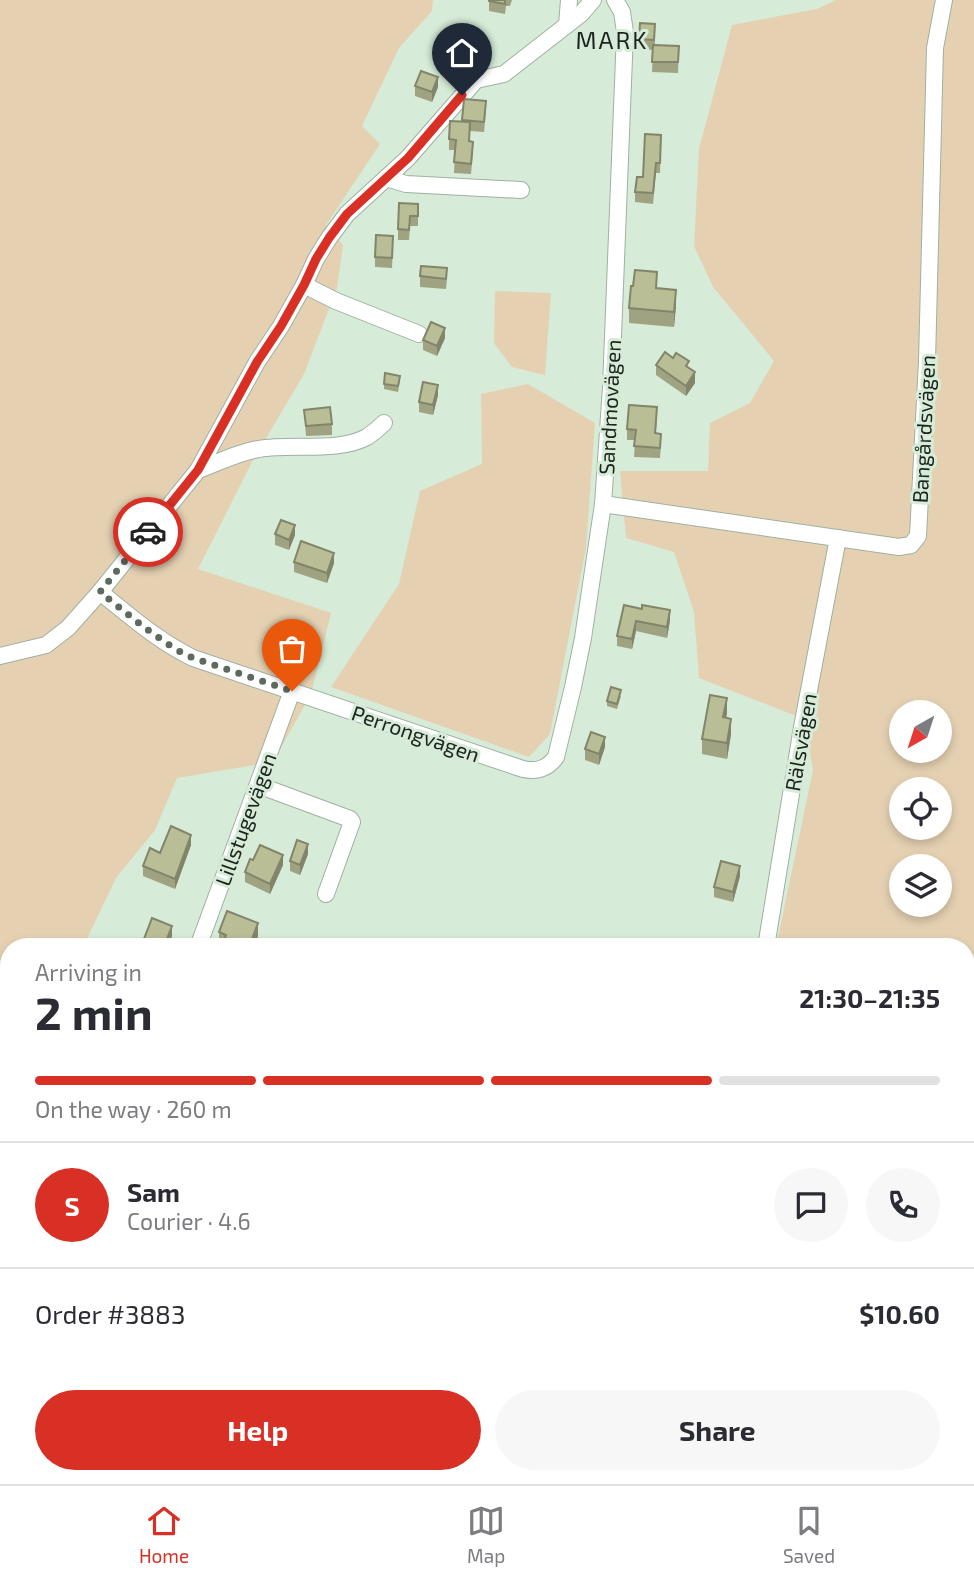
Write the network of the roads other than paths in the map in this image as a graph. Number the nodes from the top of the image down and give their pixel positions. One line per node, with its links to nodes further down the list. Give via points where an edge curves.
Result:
1 (569, 0): 5 (street)
2 (593, 0): 5 (street)
3 (615, 0): 12 (street, Sandmovägen, via 625,32)
4 (944, 0): 13 (street, Bangårdsvägen, via 935,48 918,536 911,545 899,547)
5 (567, 25): 6 (street, via 505,74 476,80)
6 (386, 178): 7 (street, via 406,184); 8 (street, via 341,222)
7 (522, 190)
8 (304, 285): 9 (street); 11 (street)
9 (419, 334)
10 (384, 423): 11 (street, via 356,441 262,448)
11 (198, 470): 14 (street)
12 (603, 504): 13 (street, Bangårdsvägen); 17 (street, Sandmovägen, via 583,638 556,757 533,771)
13 (838, 538): 21 (street, Rälsvägen)
14 (100, 592): 15 (street, via 46,645); 16 (street, Perrongvägen, via 175,649)
15 (0, 656)
16 (292, 691): 17 (street, Perrongvägen); 18 (street, Lillstugevägen)
17 (508, 764)
18 (258, 785): 19 (street, via 352,822); 20 (street, Lillstugevägen)
19 (326, 894)
20 (201, 938)
21 (767, 938)

